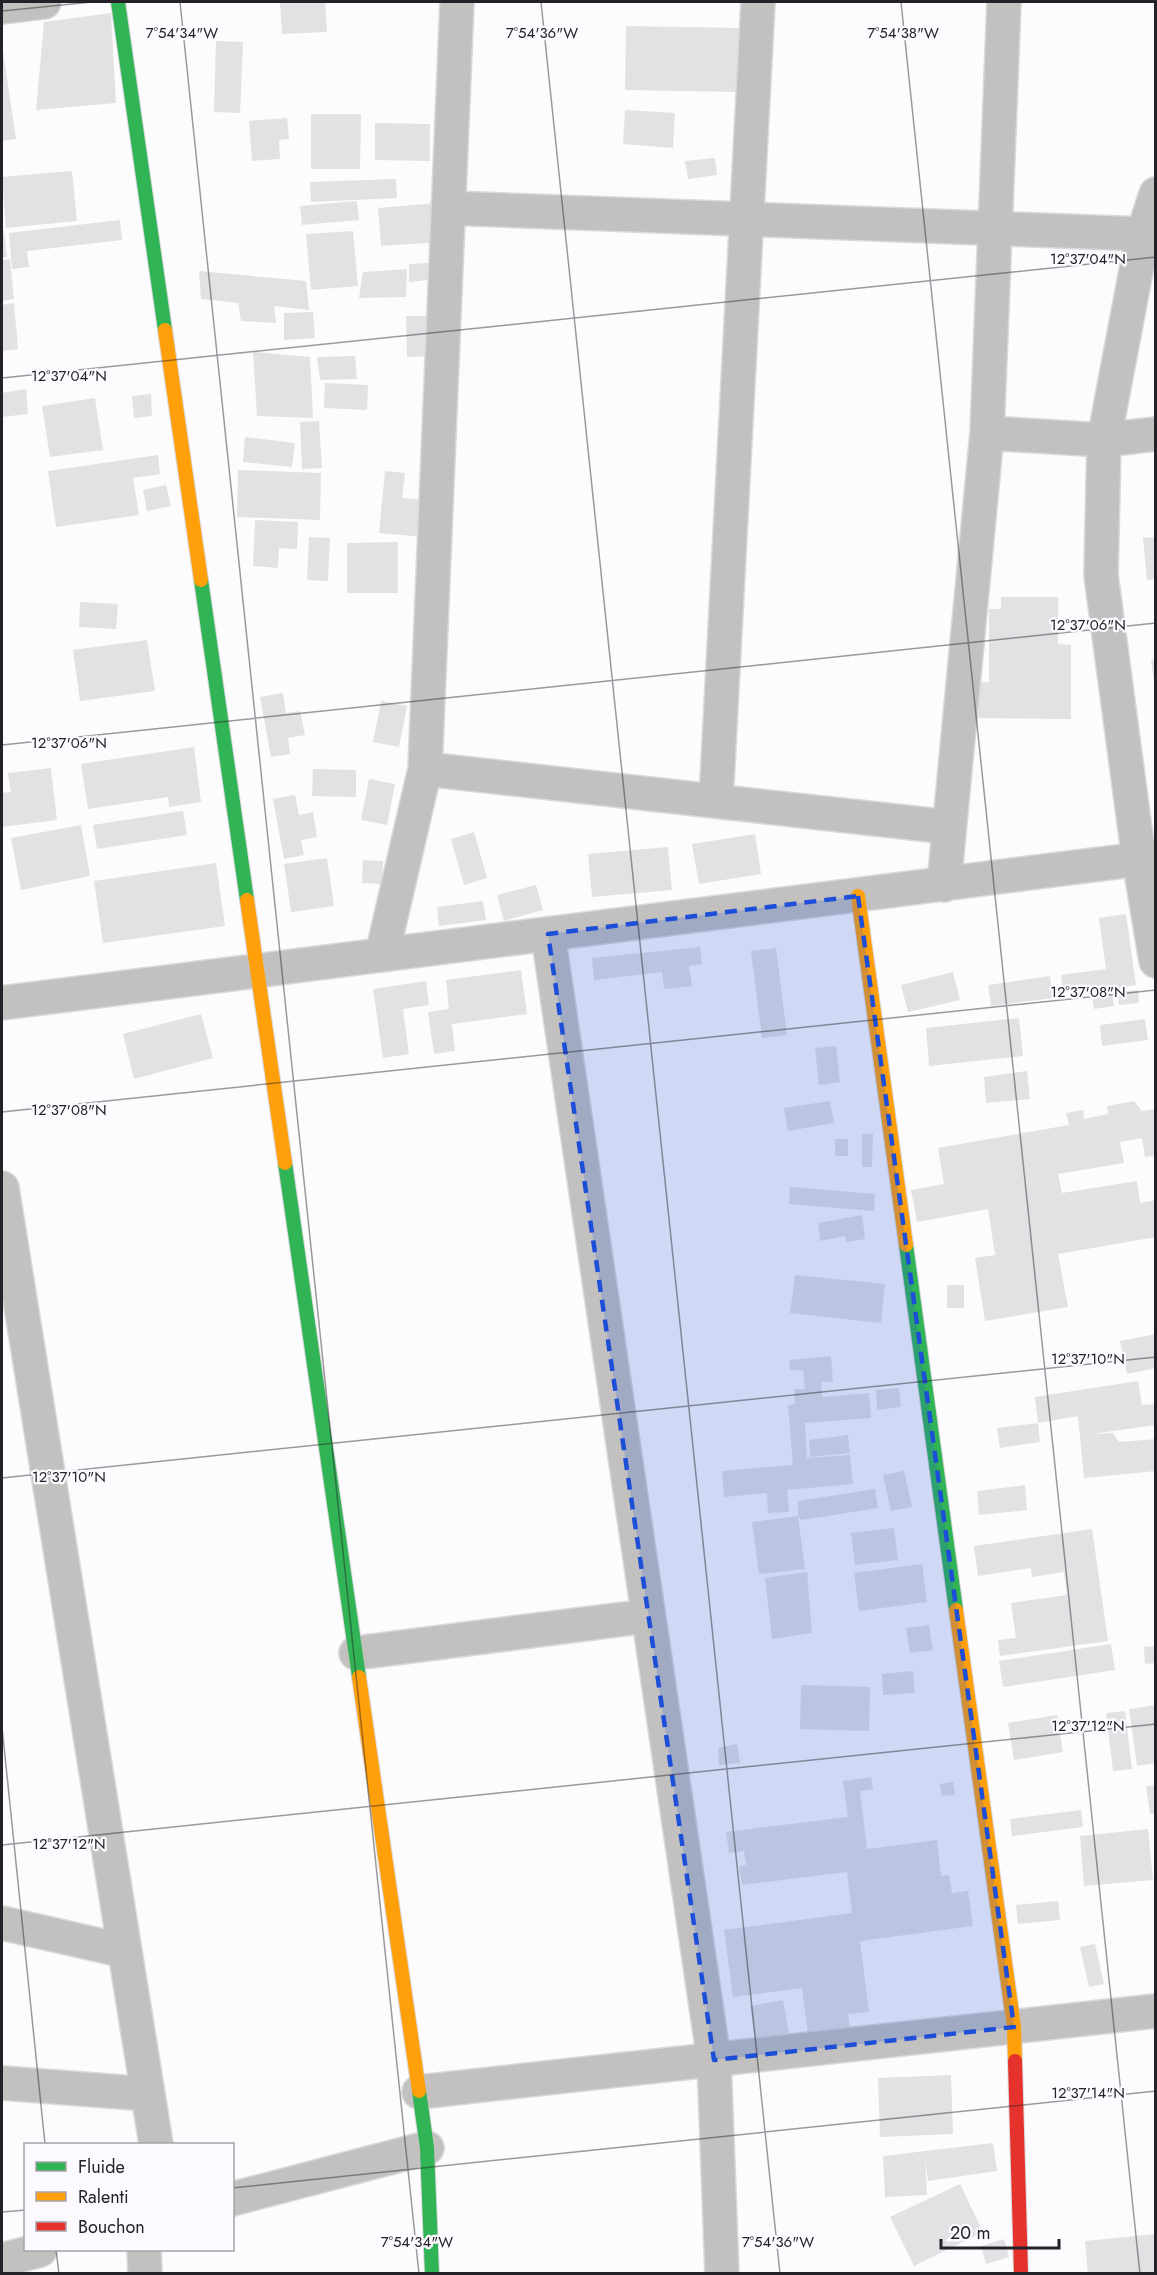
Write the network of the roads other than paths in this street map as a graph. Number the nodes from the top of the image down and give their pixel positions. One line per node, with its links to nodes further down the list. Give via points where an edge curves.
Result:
1 (44, 2): 6 (street)
2 (118, 2): 24 (street)
3 (457, 2): 8 (street)
4 (758, 2): 9 (street)
5 (1004, 2): 10 (street)
6 (2, 7)
7 (1155, 194): 11 (street)
8 (449, 207): 9 (street); 15 (street)
9 (746, 219): 10 (street); 16 (street)
10 (996, 228): 11 (street); 12 (street)
11 (1143, 234): 14 (street)
12 (987, 433): 14 (street); 17 (street)
13 (1155, 434): 14 (street)
14 (1104, 440): 18 (street, via 1101,575)
15 (426, 769): 16 (street); 22 (street)
16 (716, 801): 17 (street)
17 (949, 826): 19 (street)
18 (1147, 858): 19 (street); 23 (street)
19 (944, 885): 20 (street)
20 (858, 896): 21 (street); 33 (street)
21 (548, 934): 22 (street); 28 (street)
22 (382, 956): 24 (street)
23 (1155, 960)
24 (257, 971): 25 (street); 29 (street)
25 (2, 1004)
26 (2, 1188): 27 (street)
27 (10, 1292): 31 (street)
28 (648, 1616): 29 (street); 34 (street)
29 (356, 1653): 36 (street)
30 (2, 1923): 31 (street)
31 (125, 1951): 37 (street)
32 (1155, 2012): 33 (street)
33 (1014, 2027): 34 (street); 47 (street)
34 (714, 2060): 36 (street); 46 (street)
35 (2, 2083): 37 (street)
36 (419, 2092): 39 (street)
37 (148, 2094): 38 (street)
38 (156, 2143)
39 (427, 2148): 40 (street); 45 (street)
40 (234, 2198)
41 (36, 2251): 43 (street)
42 (144, 2251): 44 (street)
43 (2, 2260)
44 (146, 2274)
45 (432, 2274)
46 (722, 2274)
47 (1021, 2274)

